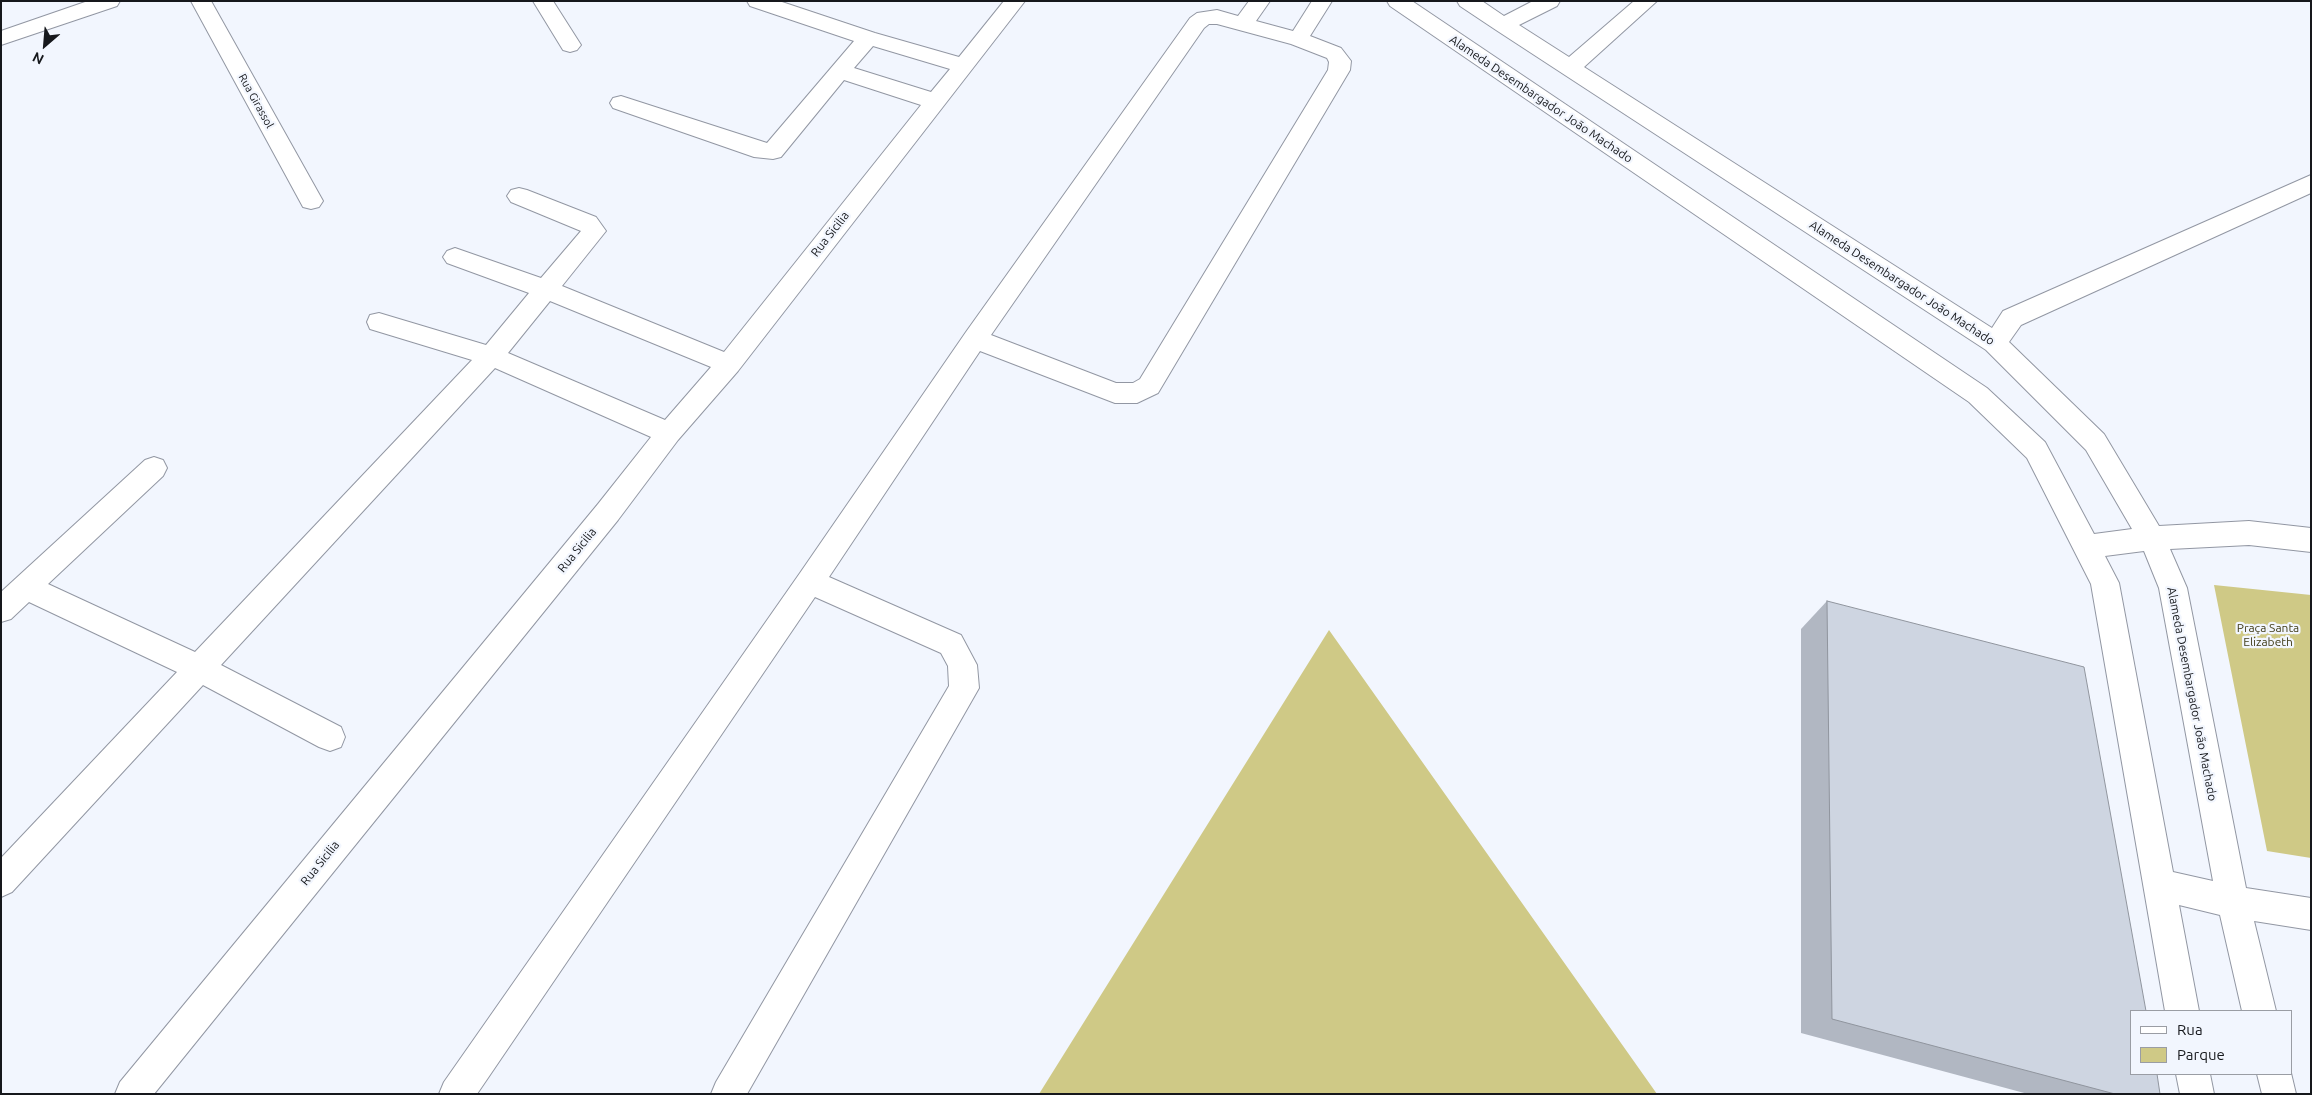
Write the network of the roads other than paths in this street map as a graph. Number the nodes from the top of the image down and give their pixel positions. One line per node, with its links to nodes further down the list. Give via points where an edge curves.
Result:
1 (110, 1): 15 (street)
2 (201, 1): 26 (street, Rua Girassol)
3 (543, 1): 18 (street)
4 (758, 1): 12 (street)
5 (1015, 1): 19 (street, Rua Sicilia)
6 (1260, 1): 13 (street)
7 (1322, 1): 17 (street)
8 (1397, 1): 38 (street, Alameda Desembargador João Machado, via 1978,395 2036,450)
9 (1466, 1): 14 (street, Alameda Desembargador João Machado)
10 (1550, 1): 14 (street)
11 (1647, 1): 20 (street)
12 (797, 7): 16 (street)
13 (1243, 23): 17 (street); 30 (street, via 1218,17 1204,18 1197,23)
14 (1502, 24): 20 (street, Alameda Desembargador João Machado)
15 (1, 38)
16 (868, 38): 19 (street); 21 (street)
17 (1298, 39): 30 (street, via 1334,53 1340,61 1340,70 1149,386 1137,393 1115,393)
18 (570, 45)
19 (964, 66): 22 (street, Rua Sicilia)
20 (1569, 68): 31 (street, Alameda Desembargador João Machado)
21 (839, 71): 22 (street); 23 (street, via 772,151 762,151)
22 (934, 101): 33 (street, Rua Sicilia)
23 (621, 103)
24 (2311, 183): 31 (street, via 2012,318)
25 (519, 196): 28 (street, via 588,223 594,231)
26 (311, 201)
27 (455, 257): 28 (street)
28 (545, 289): 32 (street); 33 (street)
29 (379, 322): 32 (street)
30 (975, 339): 39 (street)
31 (1995, 343): 36 (street, Alameda Desembargador João Machado, via 2095,442)
32 (491, 356): 34 (street); 42 (street)
33 (729, 364): 34 (street, Rua Sicilia)
34 (669, 433): 52 (street, Rua Sicilia)
35 (154, 468): 40 (street)
36 (2152, 538): 37 (street, via 2249,533); 38 (street); 46 (street, Alameda Desembargador João Machado, via 2172,588)
37 (2311, 540)
38 (2088, 547): 45 (street, Alameda Desembargador João Machado, via 2105,583)
39 (810, 582): 53 (street); 54 (street, via 951,644 962,665 964,688)
40 (25, 588): 41 (street); 42 (street)
41 (1, 610)
42 (199, 668): 43 (street); 44 (street)
43 (330, 737)
44 (1, 881)
45 (2160, 885): 46 (street); 48 (street, Alameda Desembargador João Machado)
46 (2233, 902): 47 (street); 49 (street, Alameda Desembargador João Machado)
47 (2311, 914)
48 (2182, 1010)
49 (2259, 1010)
50 (2193, 1075): 55 (street)
51 (2274, 1075): 56 (street)
52 (132, 1094)
53 (456, 1094)
54 (728, 1094)
55 (2197, 1094)
56 (2279, 1094)

